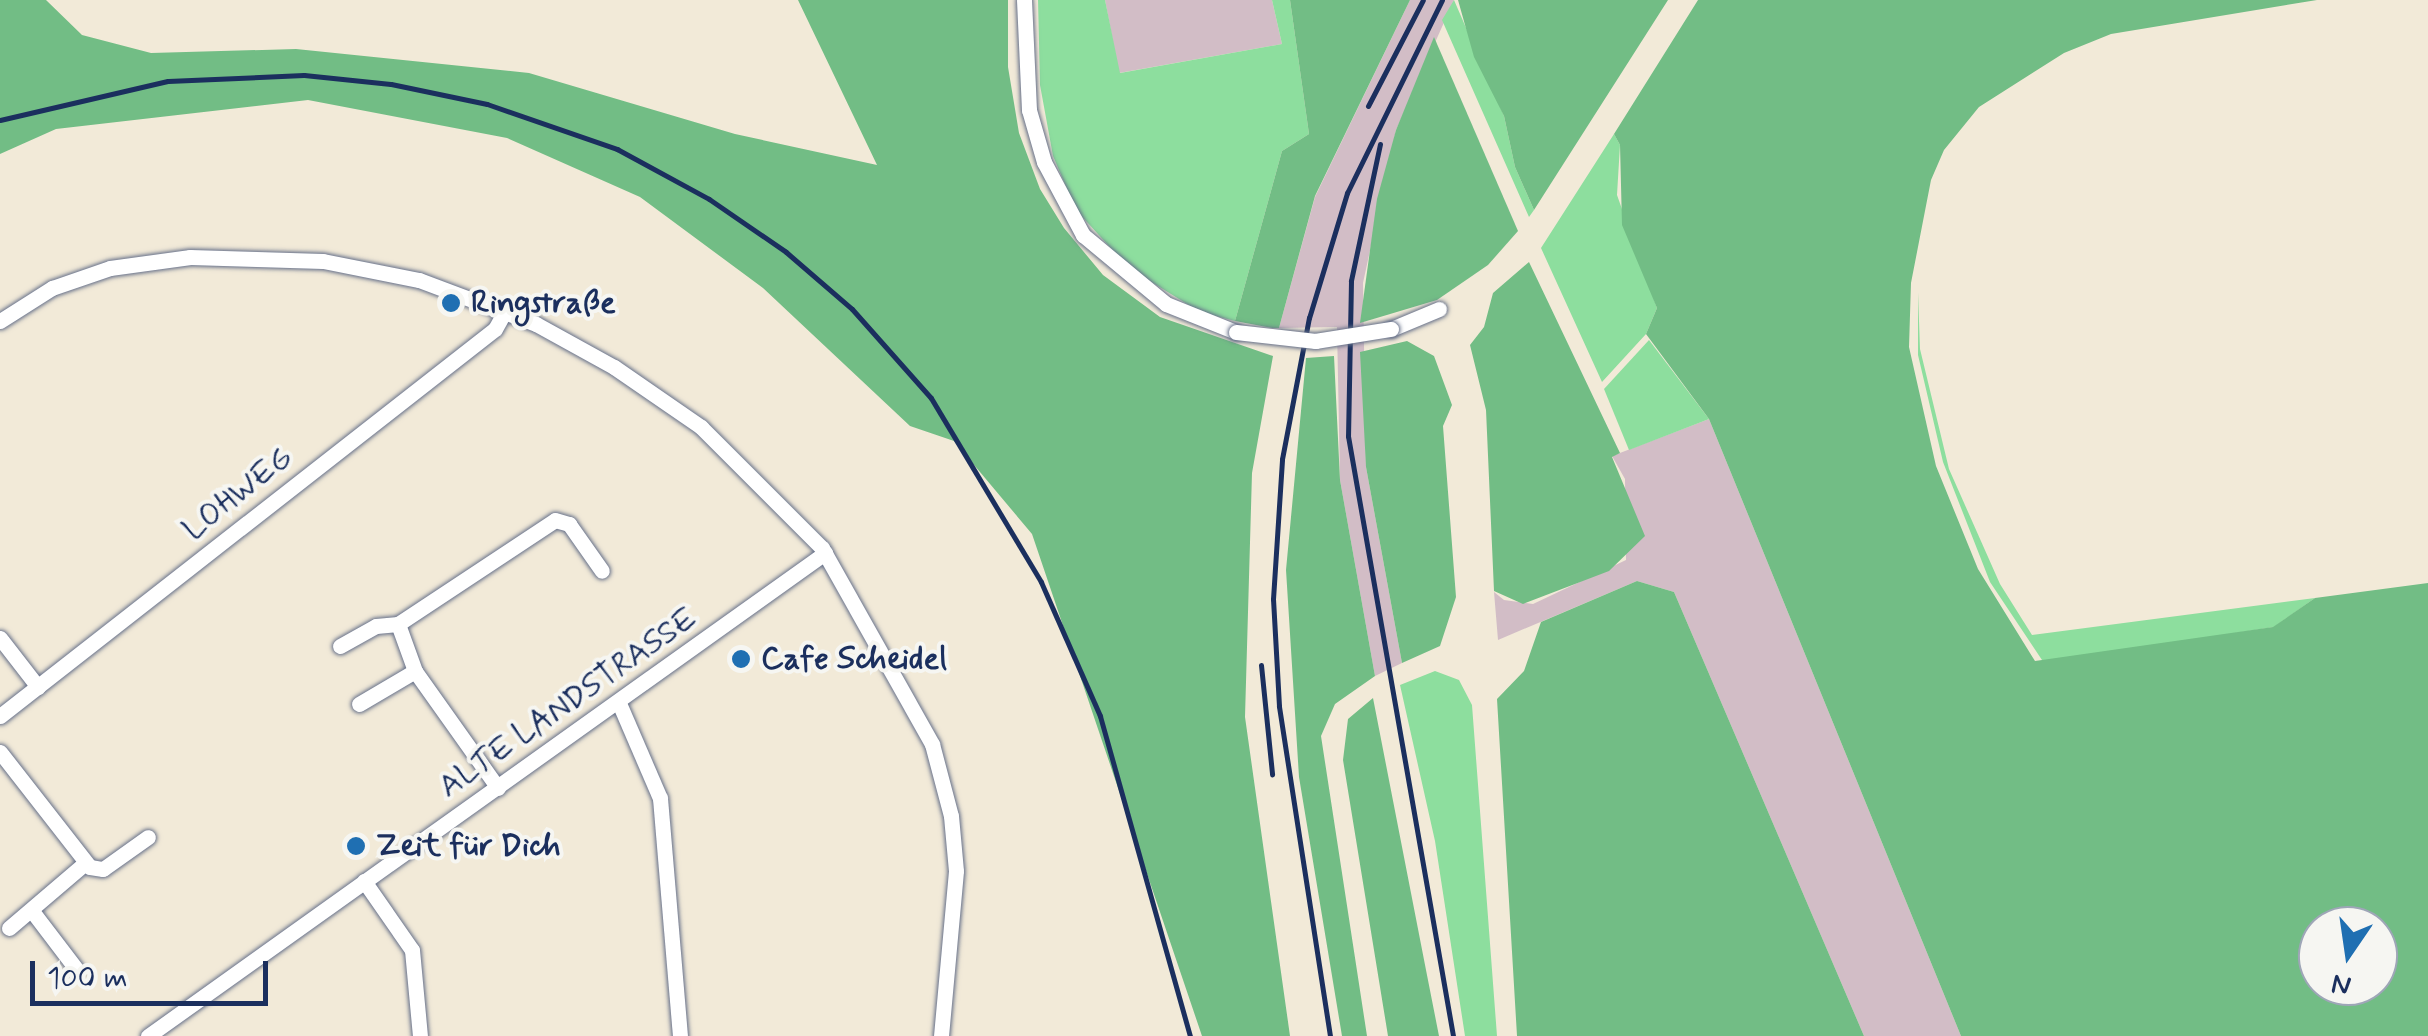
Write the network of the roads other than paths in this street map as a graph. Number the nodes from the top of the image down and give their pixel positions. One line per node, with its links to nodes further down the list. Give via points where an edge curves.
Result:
1 (1024, 0): 2 (street, bridge, via 1030,110 1061,201 1083,234 1137,285 1196,319 1236,332 1315,342 1391,329)
2 (1440, 310)
3 (506, 311): 4 (street, via 419,280 323,260 190,257 85,275); 5 (street, via 594,354 701,427); 11 (street, LOHWEG, via 495,329)
4 (0, 321)
5 (825, 553): 12 (street, ALTE LANDSTRASSE); 26 (street, via 932,744 951,816 955,897)
6 (602, 571): 7 (street, via 569,524 555,520)
7 (398, 624): 9 (street, via 376,626); 10 (street)
8 (0, 638): 11 (street)
9 (340, 646)
10 (415, 670): 13 (street); 16 (street)
11 (38, 687): 14 (street, LOHWEG)
12 (618, 702): 16 (street, ALTE LANDSTRASSE); 25 (street, via 660,798)
13 (359, 704)
14 (0, 716)
15 (0, 752): 18 (street)
16 (498, 788): 19 (street, ALTE LANDSTRASSE)
17 (148, 837): 18 (street, via 103,869)
18 (84, 864): 20 (street)
19 (364, 880): 23 (street, ALTE LANDSTRASSE); 24 (street, via 412,950)
20 (32, 911): 21 (street); 22 (street)
21 (9, 928)
22 (77, 970)
23 (148, 1036)
24 (420, 1036)
25 (680, 1036)
26 (941, 1036)

